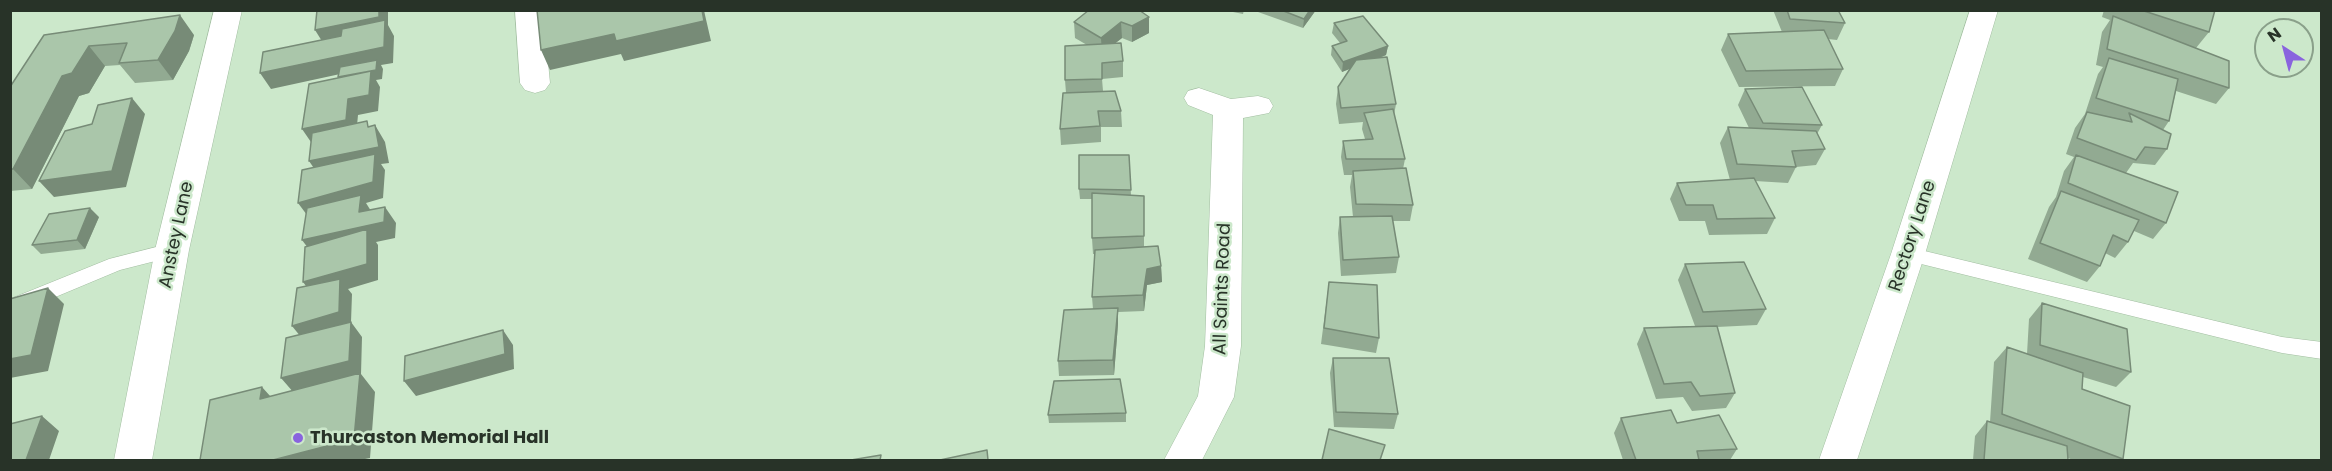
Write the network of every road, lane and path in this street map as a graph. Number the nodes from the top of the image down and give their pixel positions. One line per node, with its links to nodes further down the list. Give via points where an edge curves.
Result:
1 (228, 10): 6 (street, Anstey Lane)
2 (529, 10): 4 (street)
3 (1984, 10): 7 (street, Rectory Lane)
4 (535, 83)
5 (1228, 105): 11 (street, All Saints Road, via 1223,346 1216,397)
6 (172, 250): 8 (lane, via 116,264); 10 (street, Anstey Lane)
7 (1908, 254): 9 (lane, via 2282,345); 12 (street, Rectory Lane)
8 (10, 308)
9 (2322, 351)
10 (133, 460)
11 (1184, 460)
12 (1838, 460)

